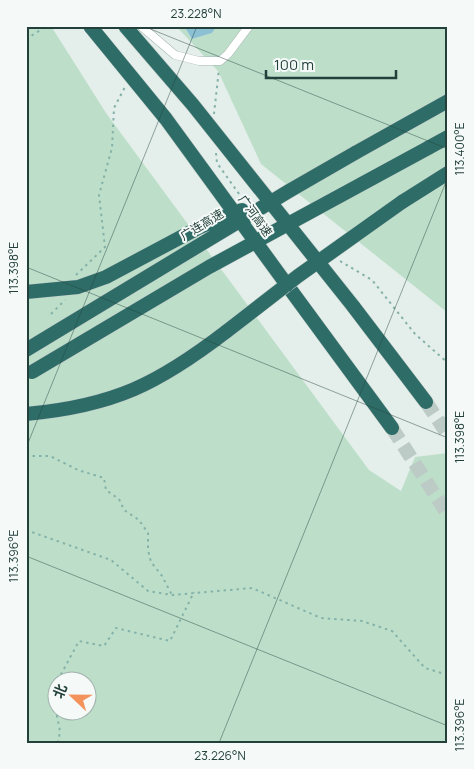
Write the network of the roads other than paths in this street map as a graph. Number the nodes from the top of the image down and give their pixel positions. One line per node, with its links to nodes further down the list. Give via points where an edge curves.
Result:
1 (90, 26): 14 (highway, 广河高速, bridge, via 166,119)
2 (125, 26): 12 (highway, 广河高速, bridge, via 193,105 354,306)
3 (141, 26): 4 (street, via 176,55 199,61 220,61)
4 (249, 26)
5 (448, 101): 8 (highway, 广连高速, bridge)
6 (448, 137): 11 (highway, bridge, via 209,267)
7 (448, 173): 13 (highway, bridge, via 402,202 194,356 156,380 122,396 91,405)
8 (289, 191): 9 (highway, bridge, via 200,227 106,277 78,287); 10 (highway, 广连高速, bridge)
9 (26, 292)
10 (26, 350)
11 (29, 374)
12 (426, 402)
13 (26, 414)
14 (392, 428)

